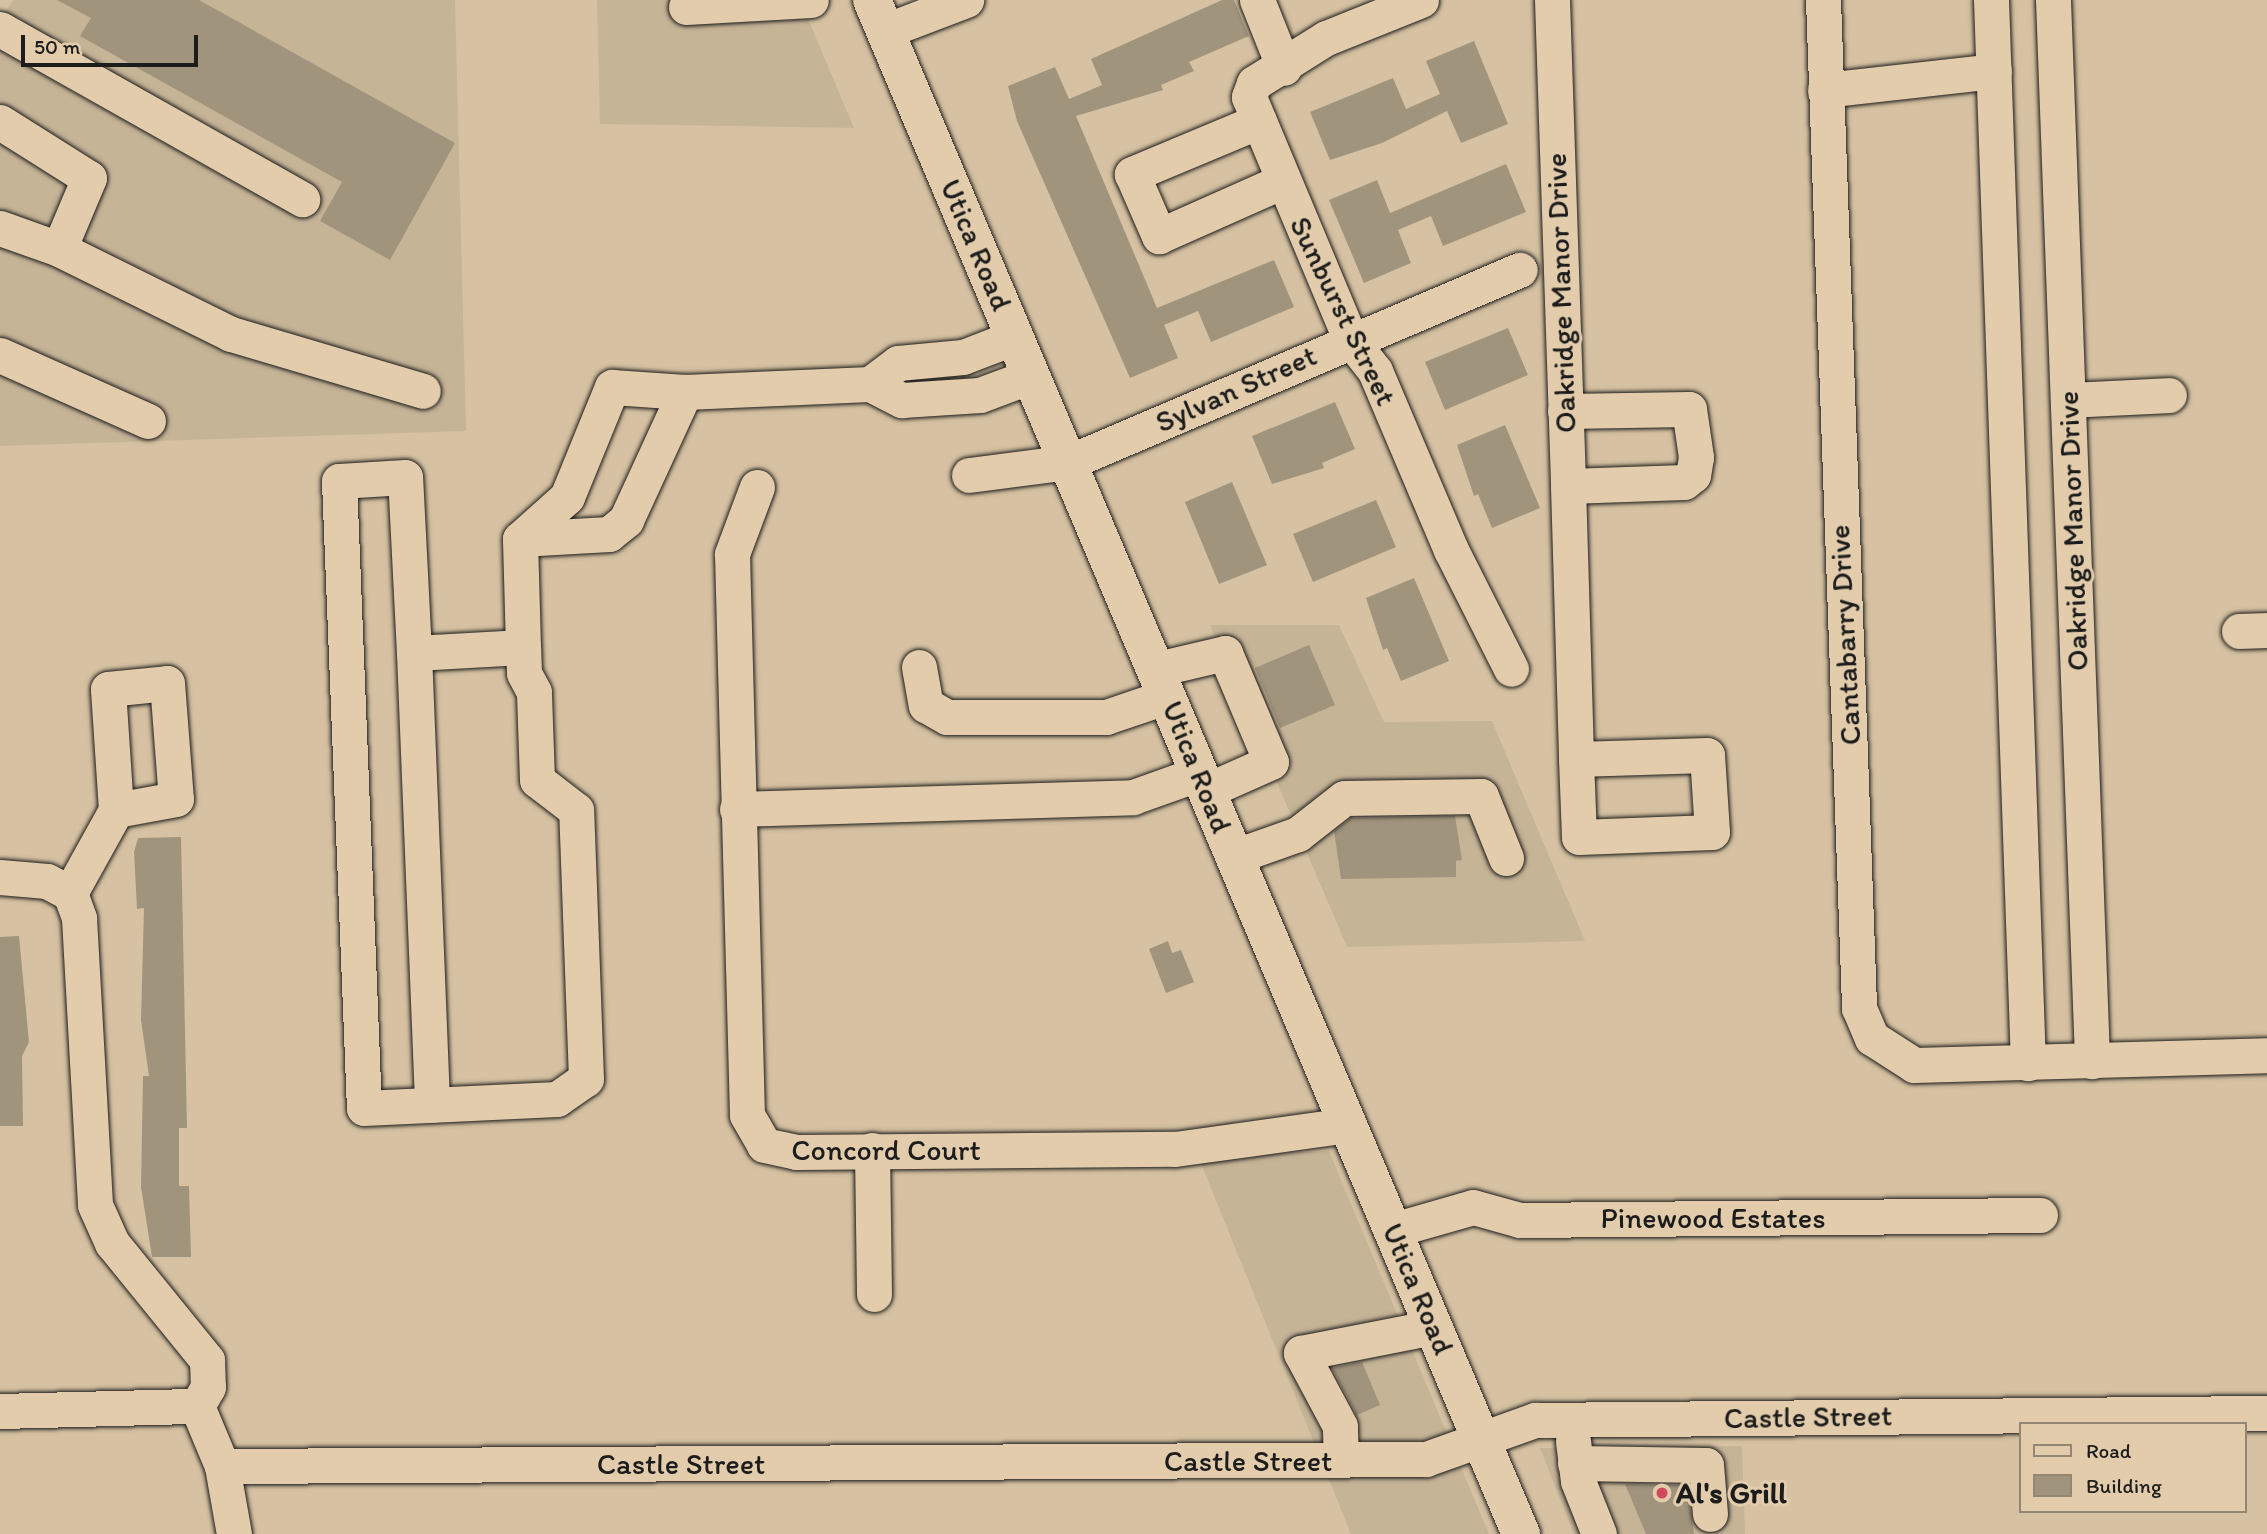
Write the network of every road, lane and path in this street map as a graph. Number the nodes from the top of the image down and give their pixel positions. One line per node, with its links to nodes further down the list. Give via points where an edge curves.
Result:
1 (811, 0): 9 (street)
2 (966, 0): 10 (street)
3 (1257, 0): 12 (street)
4 (1422, 0): 12 (street, Sunburst Street, via 1326,38)
5 (1552, 0): 31 (street, Oakridge Manor Drive)
6 (1823, 0): 14 (street, Cantabarry Drive)
7 (1992, 0): 13 (street)
8 (2053, 0): 30 (street, Oakridge Manor Drive)
9 (686, 7)
10 (879, 15): 22 (main road, Utica Road)
11 (0, 29): 18 (street)
12 (1284, 68): 15 (street, Sunburst Street, via 1249,89)
13 (1994, 71): 14 (street); 53 (street)
14 (1825, 90): 53 (street, Cantabarry Drive, via 1859,1008 1872,1038 1914,1065)
15 (1259, 121): 17 (street, Sunburst Street); 17 (street, via 1132,174 1159,236)
16 (0, 122): 20 (street, via 89,178)
17 (1281, 181): 23 (street, Sunburst Street)
18 (302, 199)
19 (0, 228): 20 (street)
20 (59, 249): 27 (street, via 231,334)
21 (1520, 270): 23 (street, Sylvan Street)
22 (1015, 337): 25 (main road, Utica Road); 26 (street, via 963,357 898,363)
23 (1350, 339): 33 (street, Sylvan Street); 41 (street, Sunburst Street, via 1375,370 1451,550)
24 (0, 355): 32 (street)
25 (1031, 376): 26 (street, via 981,395 902,400); 33 (main road, Utica Road)
26 (870, 384): 28 (street)
27 (423, 391)
28 (685, 392): 37 (street, via 626,520 610,534); 37 (street, via 612,387 567,497)
29 (2169, 395): 30 (street)
30 (2068, 400): 52 (street, Oakridge Manor Drive)
31 (1565, 411): 35 (street, Oakridge Manor Drive); 35 (street, via 1689,409 1696,457 1693,475 1684,482)
32 (148, 421)
33 (1069, 462): 34 (street, Sylvan Street); 42 (main road, Utica Road)
34 (969, 475)
35 (1568, 486): 43 (street, Oakridge Manor Drive)
36 (757, 487): 45 (street, Concord Court, via 732,554)
37 (520, 539): 38 (street)
38 (523, 647): 39 (street); 54 (street, via 524,673 534,692 537,780 576,810 586,1079 557,1099)
39 (414, 653): 54 (street); 54 (street, via 405,477 339,481 364,1108)
40 (919, 667): 42 (street, via 926,705 947,717 1106,717)
41 (1511, 669)
42 (1163, 683): 44 (main road, Utica Road); 44 (street, via 1225,653 1270,762)
43 (1576, 759): 43 (street, Oakridge Manor Drive, via 1579,837 1712,832 1707,755)
44 (1204, 781): 45 (street, via 1133,797); 47 (main road, Utica Road)
45 (737, 809): 56 (street, Concord Court, via 752,1129 777,1151)
46 (116, 810): 50 (street)
47 (1233, 857): 48 (street, via 1298,834 1344,798 1481,796); 55 (main road, Utica Road)
48 (1506, 858)
49 (0, 877): 50 (street, via 47,881)
50 (70, 892): 61 (street, via 79,918 95,1205 112,1243 207,1360 208,1387)
51 (2267, 1055): 52 (street, Cantabarry Drive)
52 (2092, 1061): 53 (street, Cantabarry Drive)
53 (2028, 1063)
54 (432, 1105)
55 (1348, 1125): 56 (street, Concord Court, via 1175,1149); 58 (main road, Utica Road)
56 (872, 1150): 59 (street)
57 (2040, 1215): 58 (street, Pinewood Estates, via 1520,1220 1472,1207)
58 (1392, 1230): 60 (main road, Utica Road)
59 (874, 1294)
60 (1434, 1327): 65 (main road, Utica Road); 66 (street, via 1301,1353 1340,1426)
61 (197, 1406): 62 (street); 68 (street)
62 (0, 1411)
63 (2267, 1413): 64 (street, Castle Street)
64 (1573, 1420): 65 (street, Castle Street, via 1535,1420); 67 (street)
65 (1482, 1439): 66 (street, Castle Street, via 1426,1459); 71 (main road, Utica Road)
66 (1341, 1460): 68 (street, Castle Street)
67 (1575, 1463): 69 (street, via 1706,1465); 72 (street)
68 (222, 1466): 70 (street)
69 (1710, 1514)
70 (234, 1534)
71 (1521, 1534)
72 (1600, 1534)

